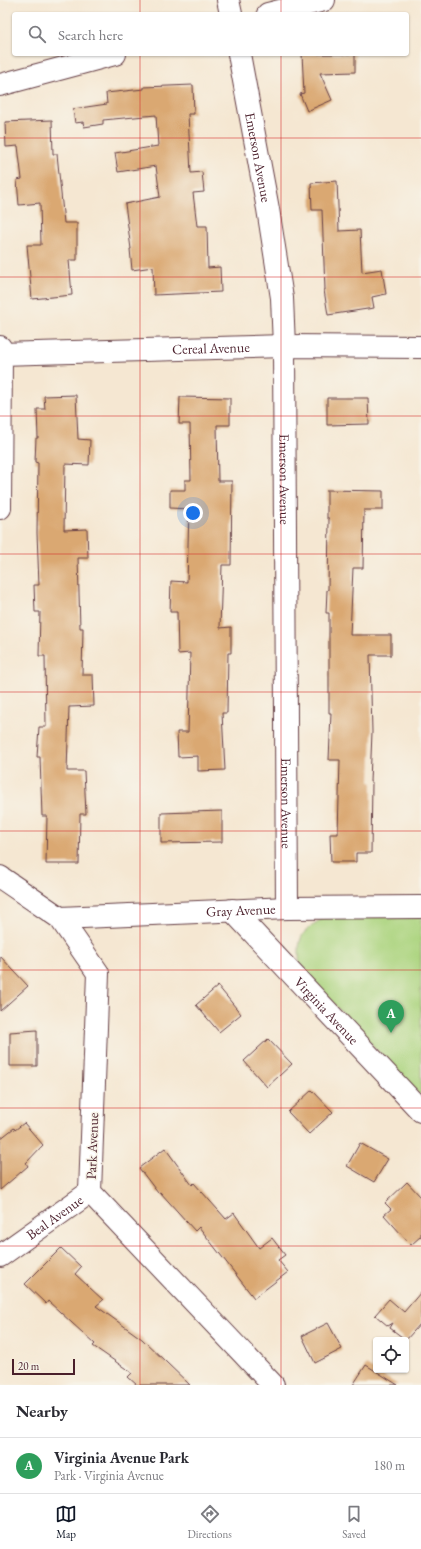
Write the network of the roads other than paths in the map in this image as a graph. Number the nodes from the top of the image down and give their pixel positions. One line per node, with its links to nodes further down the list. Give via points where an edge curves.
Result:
1 (228, 0): 3 (street)
2 (324, 0): 4 (street)
3 (231, 12)
4 (276, 12)
5 (107, 56): 7 (street)
6 (239, 56): 8 (street, Emerson Avenue, via 282,298)
7 (0, 84)
8 (284, 346): 9 (street, Cereal Avenue); 10 (street, Cereal Avenue); 14 (street, Emerson Avenue)
9 (421, 347)
10 (0, 352): 11 (street)
11 (0, 508)
12 (0, 877): 16 (street, Park Avenue)
13 (421, 907): 14 (street, Gray Avenue)
14 (287, 908): 15 (street, Gray Avenue)
15 (232, 910): 16 (street, Gray Avenue); 17 (street, Virginia Avenue)
16 (60, 918): 18 (street, Park Avenue, via 98,973)
17 (421, 1111)
18 (90, 1192): 19 (street, Beal Avenue); 20 (street, Park Avenue)
19 (0, 1256)
20 (273, 1385)

